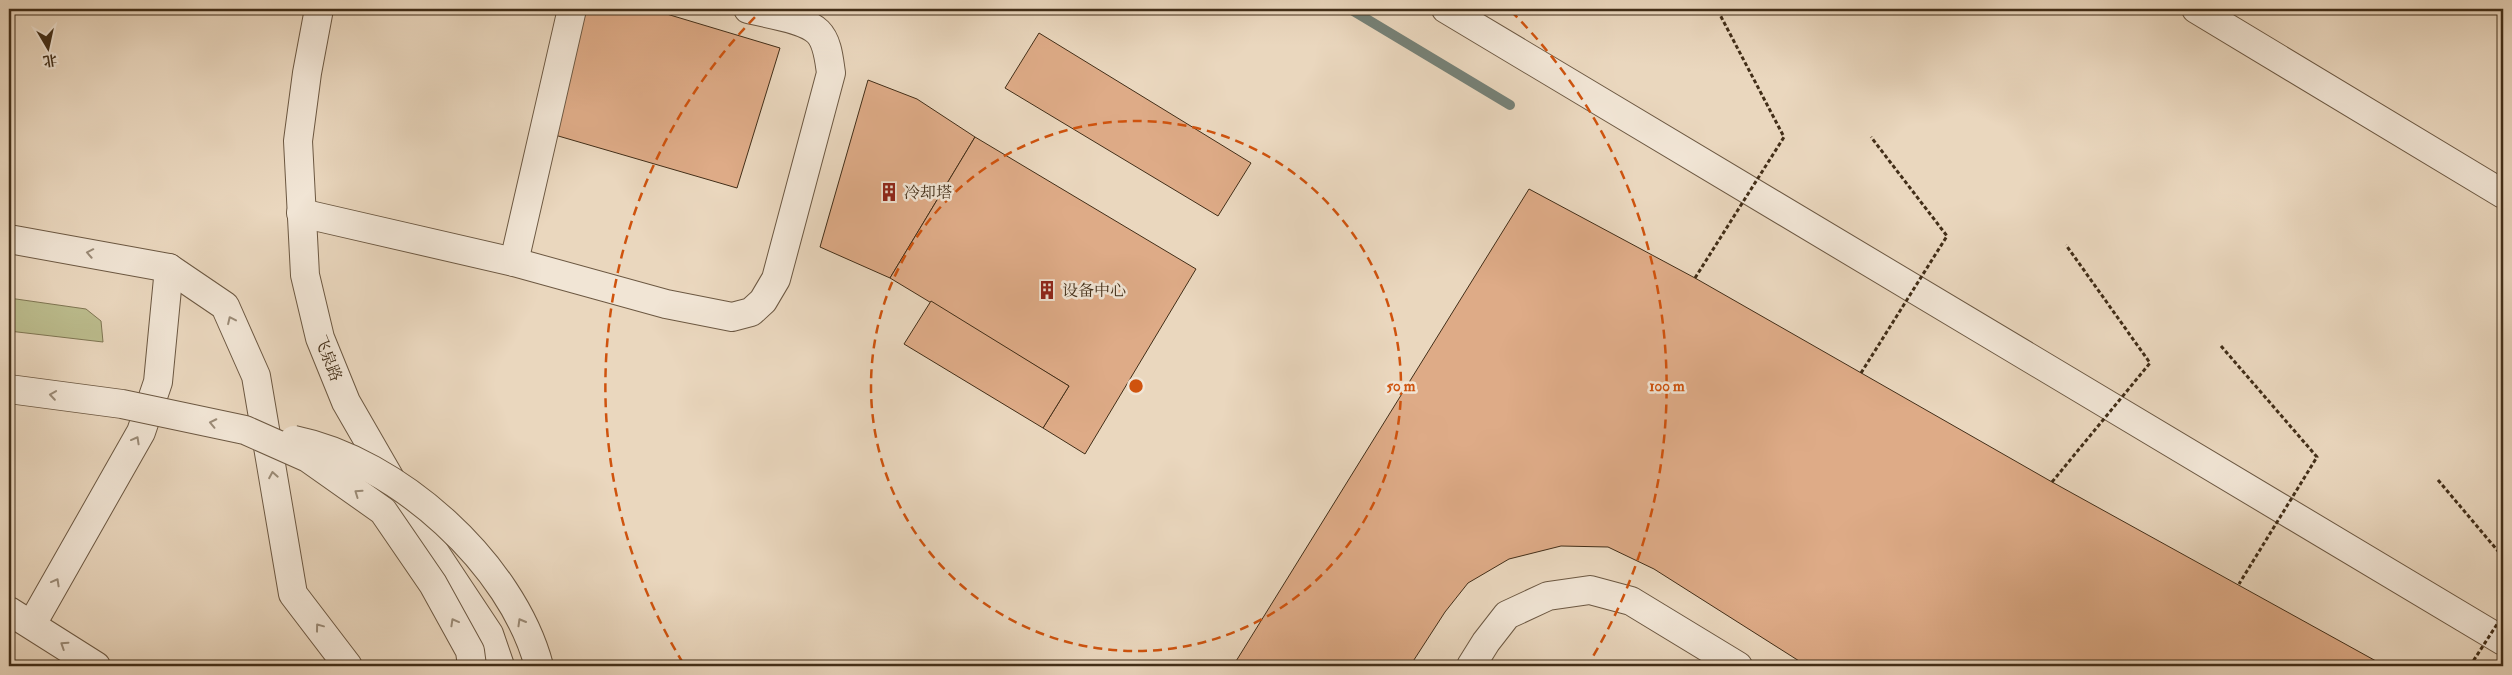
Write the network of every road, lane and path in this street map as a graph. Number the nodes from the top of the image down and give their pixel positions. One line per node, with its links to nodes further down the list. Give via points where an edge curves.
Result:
1 (319, 9): 9 (street, 飞泉路, via 298,141)
2 (572, 9): 12 (street)
3 (748, 9): 12 (street, via 796,21 818,33 828,52 831,73 776,279 763,302 751,312 732,317 666,304)
4 (1446, 9): 25 (street)
5 (1717, 9): 14 (path, bridge, via 1784,137)
6 (2196, 9): 8 (street)
7 (1871, 137): 16 (path, bridge, via 1947,236)
8 (2503, 194)
9 (301, 213): 12 (street); 29 (street, 飞泉路, via 305,275 320,338 346,402 418,527 489,634)
10 (9, 239): 13 (street, one-way to 10)
11 (2066, 245): 20 (path, bridge, via 2150,363)
12 (514, 262)
13 (169, 268): 24 (street, one-way to 13, via 141,432 158,382); 27 (street, one-way to 13, via 293,594 256,376 225,306)
14 (1695, 278)
15 (2221, 346): 22 (path, bridge, via 2317,457)
16 (1861, 374)
17 (9, 388): 18 (street, one-way to 17, bridge, via 122,404)
18 (245, 430): 28 (street, one-way to 18, bridge, via 470,651 432,584 383,510 308,458); 30 (street, one-way to 18, bridge, via 533,643 495,577 444,520 386,476 318,445)
19 (2438, 480): 21 (path)
20 (2052, 482)
21 (2503, 557)
22 (2239, 584)
23 (2503, 615): 33 (path, bridge)
24 (20, 618): 26 (street, one-way to 24)
25 (2503, 641)
26 (96, 666)
27 (348, 666)
28 (472, 666)
29 (500, 666)
30 (539, 666)
31 (1471, 666): 32 (street, via 1507,615 1548,596 1590,590 1631,602)
32 (1738, 666)
33 (2470, 666)

